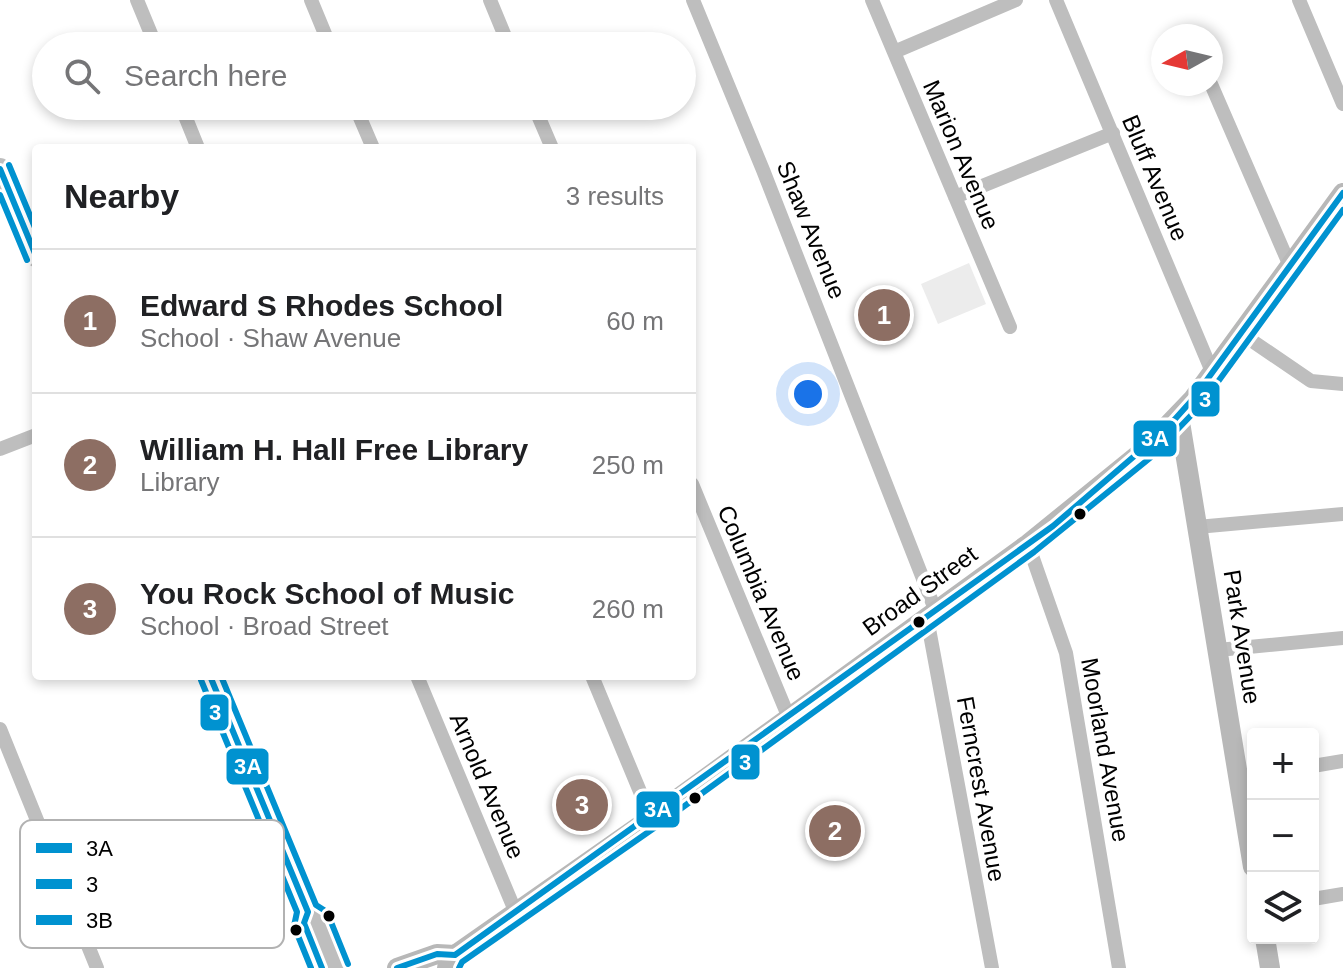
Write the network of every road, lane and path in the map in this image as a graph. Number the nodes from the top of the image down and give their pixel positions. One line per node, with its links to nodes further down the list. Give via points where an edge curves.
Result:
1 (137, 0): 9 (street)
2 (311, 0): 10 (street)
3 (490, 0): 11 (street)
4 (693, 0): 39 (street, Shaw Avenue)
5 (872, 0): 12 (street, Marion Avenue)
6 (1016, 0): 12 (street)
7 (1299, 0): 14 (street)
8 (1060, 1): 18 (street, Bluff Avenue)
9 (150, 32)
10 (324, 32)
11 (503, 32)
12 (894, 52): 25 (street, Marion Avenue)
13 (1216, 96): 27 (street)
14 (1343, 104)
15 (187, 120): 19 (street)
16 (361, 120): 20 (street)
17 (540, 120): 21 (street)
18 (1113, 133): 25 (street); 30 (street, Bluff Avenue)
19 (196, 144)
20 (371, 144)
21 (550, 144)
22 (0, 169): 23 (main road)
23 (5, 194): 26 (main road)
24 (1342, 196): 27 (main road, Broad Street)
25 (955, 197): 28 (street, Marion Avenue)
26 (32, 248)
27 (1290, 266): 29 (main road, Broad Street)
28 (1010, 327)
29 (1242, 334): 30 (main road, Broad Street); 31 (street, via 1311,381)
30 (1213, 374): 32 (main road, Broad Street)
31 (1343, 384)
32 (1179, 416): 37 (main road, Park Avenue); 38 (main road, Broad Street)
33 (32, 437): 34 (street)
34 (0, 449)
35 (696, 494): 45 (street, Columbia Avenue)
36 (1343, 514): 37 (street)
37 (1197, 527): 41 (main road, Park Avenue)
38 (1028, 544): 39 (main road, Broad Street); 67 (street, Moorland Avenue, via 1066,653)
39 (932, 615): 45 (main road, Broad Street); 66 (street, Ferncrest Avenue)
40 (1343, 638): 41 (street)
41 (1218, 650): 49 (main road, Park Avenue)
42 (212, 680): 53 (main road)
43 (419, 680): 58 (street, Arnold Avenue)
44 (594, 680): 51 (street)
45 (789, 718): 51 (main road, Broad Street)
46 (0, 729): 52 (street)
47 (1343, 761): 48 (street)
48 (1319, 765)
49 (1246, 778): 50 (main road, Park Avenue)
50 (1248, 800)
51 (651, 818): 58 (main road, Broad Street)
52 (37, 820)
53 (270, 820)
54 (284, 854): 57 (main road)
55 (1343, 894): 56 (street)
56 (1319, 898)
57 (308, 912): 63 (main road, via 304,923); 64 (main road, via 318,917)
58 (516, 913): 61 (main road, Broad Street)
59 (1266, 944): 68 (main road)
60 (89, 948): 62 (street)
61 (451, 962): 65 (main road, Broad Street, via 437,954)
62 (97, 968)
63 (322, 968)
64 (339, 968)
65 (397, 968)
66 (992, 968)
67 (1119, 968)
68 (1270, 968)

